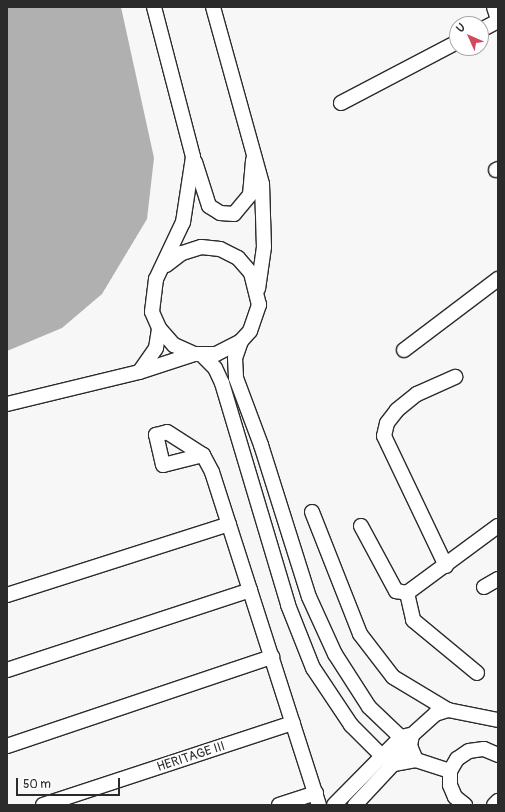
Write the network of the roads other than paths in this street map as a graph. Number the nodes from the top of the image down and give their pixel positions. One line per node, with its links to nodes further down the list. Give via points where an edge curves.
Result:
1 (154, 7): 9 (street)
2 (214, 7): 8 (street)
3 (494, 7): 4 (street)
4 (498, 20): 5 (street)
5 (489, 25)
6 (449, 46): 7 (street)
7 (341, 103)
8 (255, 148): 9 (street, via 250,195 234,214 220,213 209,206); 12 (street, via 265,214)
9 (193, 157): 10 (street, via 183,222)
10 (166, 265): 12 (street, via 182,253 201,247 220,249 238,258 247,268); 13 (street, via 156,279 152,295 152,312)
11 (498, 279): 15 (street)
12 (258, 291): 14 (street, via 256,318)
13 (158, 328): 16 (street, via 174,345); 17 (street, via 156,348)
14 (241, 341): 16 (street, via 216,354); 20 (street, via 235,358 236,378)
15 (404, 350)
16 (198, 354): 17 (street); 21 (street, via 219,376)
17 (139, 372): 19 (street)
18 (455, 377): 27 (street, via 417,394 387,423 384,436)
19 (7, 404)
20 (261, 445): 21 (street); 39 (street, via 309,597 335,654 369,707)
21 (242, 450): 41 (street, via 288,606 313,668 351,725)
22 (203, 455): 24 (street, via 212,472)
23 (312, 512): 36 (street, via 360,634 393,677)
24 (229, 524): 30 (street); 32 (street)
25 (361, 526): 31 (street, via 396,591)
26 (498, 526): 27 (street)
27 (446, 566): 31 (street)
28 (498, 579): 29 (street)
29 (484, 588)
30 (250, 590): 33 (street); 34 (street)
31 (407, 593): 35 (street, via 413,620)
32 (7, 595)
33 (272, 657): 38 (street); 40 (street)
34 (7, 670)
35 (477, 673)
36 (448, 710): 37 (street); 39 (street, via 427,719)
37 (498, 720)
38 (293, 723): 46 (street); 48 (street, HERITAGE III)
39 (408, 739): 41 (street); 43 (street); 44 (street)
40 (7, 746)
41 (382, 756): 44 (street); 50 (street)
42 (498, 756): 45 (street, via 484,749 469,751 457,759)
43 (416, 760): 44 (street); 45 (street)
44 (394, 764): 51 (street)
45 (450, 772): 52 (street, via 450,785 455,797)
46 (318, 799): 49 (street)
47 (498, 801): 53 (street)
48 (43, 805)
49 (279, 805)
50 (334, 805)
51 (355, 805)
52 (464, 805)
53 (494, 805)

